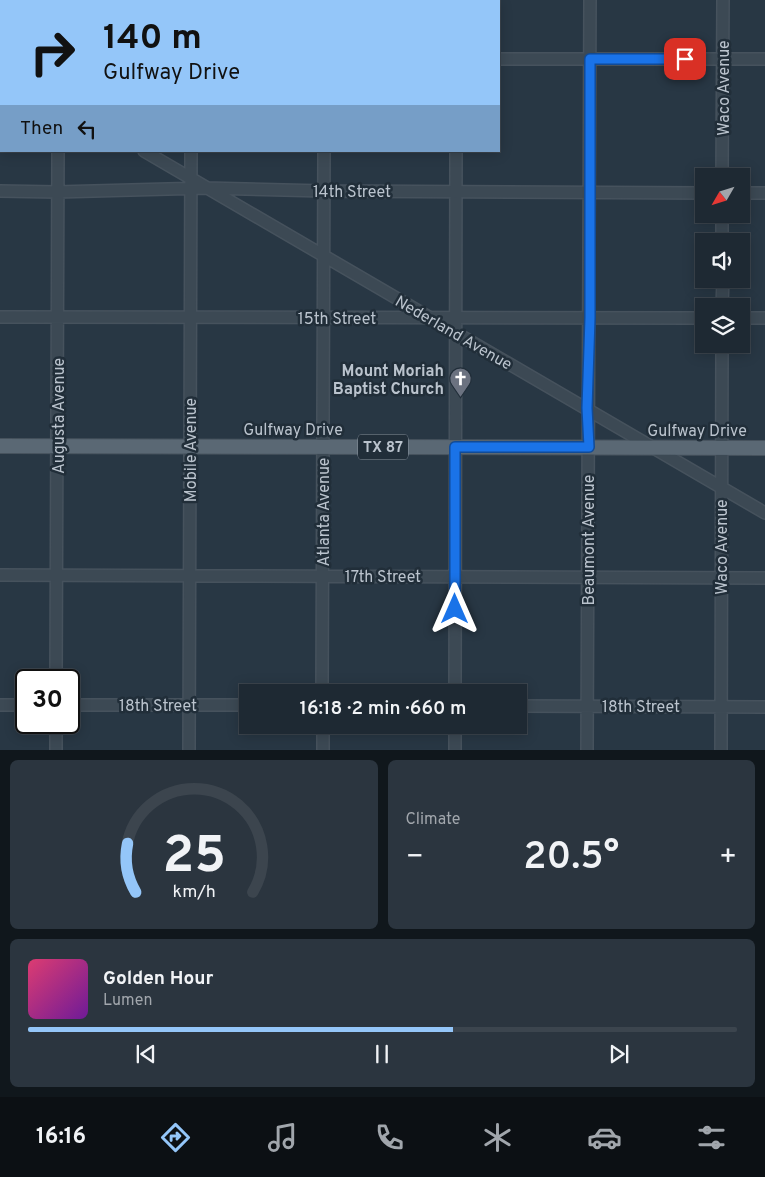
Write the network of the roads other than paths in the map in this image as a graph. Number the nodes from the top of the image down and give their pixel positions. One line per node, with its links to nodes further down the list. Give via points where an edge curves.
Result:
1 (590, 0): 4 (street, Beaumont Avenue)
2 (723, 0): 5 (street, Waco Avenue)
3 (500, 59): 4 (street)
4 (590, 59): 5 (street); 19 (street, Beaumont Avenue)
5 (723, 59): 6 (street); 12 (street, Waco Avenue)
6 (765, 59)
7 (58, 152): 18 (street, Augusta Avenue)
8 (145, 152): 13 (street, Nederland Avenue)
9 (191, 152): 13 (street, Mobile Avenue)
10 (324, 152): 16 (street, Atlanta Avenue)
11 (456, 152): 17 (street)
12 (722, 168)
13 (191, 184): 14 (street, Nederland Avenue); 18 (street); 26 (street, Mobile Avenue)
14 (205, 188): 16 (street, 14th Street); 23 (street, Nederland Avenue)
15 (0, 191): 18 (street)
16 (324, 191): 17 (street, 14th Street); 23 (street, Atlanta Avenue)
17 (455, 191): 19 (street, 14th Street); 29 (street)
18 (57, 192): 25 (street, Augusta Avenue)
19 (589, 192): 20 (street, 14th Street); 30 (street, Beaumont Avenue)
20 (695, 192)
21 (750, 193): 22 (street)
22 (765, 193)
23 (324, 256): 27 (street, Atlanta Avenue); 28 (street, Nederland Avenue)
24 (0, 317): 25 (street, 15th Street)
25 (58, 317): 26 (street, 15th Street); 38 (street, Augusta Avenue)
26 (191, 317): 27 (street, 15th Street); 39 (street, Mobile Avenue)
27 (323, 318): 28 (street, 15th Street); 40 (street, Atlanta Avenue)
28 (431, 318): 29 (street, 15th Street); 34 (street, Nederland Avenue)
29 (456, 318): 30 (street, 15th Street); 34 (street)
30 (590, 318): 31 (street, 15th Street); 36 (street, Beaumont Avenue)
31 (695, 318)
32 (750, 318): 33 (street)
33 (765, 318)
34 (456, 333): 36 (street, Nederland Avenue); 41 (street)
35 (722, 353): 44 (street, Waco Avenue)
36 (587, 408): 42 (street, Beaumont Avenue); 43 (street, Nederland Avenue)
37 (0, 446): 38 (main road, Gulfway Drive / TX 87)
38 (58, 446): 39 (main road, Gulfway Drive / TX 87); 49 (street, Augusta Avenue)
39 (190, 447): 40 (main road, Gulfway Drive / TX 87); 50 (street, Mobile Avenue)
40 (323, 447): 41 (main road, Gulfway Drive / TX 87); 51 (street, Atlanta Avenue)
41 (455, 447): 42 (main road, Gulfway Drive / TX 87); 52 (street)
42 (589, 447): 43 (main road, Gulfway Drive / TX 87); 53 (street, Beaumont Avenue)
43 (652, 448): 44 (main road, Gulfway Drive / TX 87); 46 (street, Nederland Avenue)
44 (722, 448): 45 (main road, Gulfway Drive / TX 87); 46 (street, Waco Avenue)
45 (765, 448)
46 (720, 488): 47 (street, Nederland Avenue); 54 (street, Waco Avenue)
47 (765, 513)
48 (0, 575): 49 (street, 17th Street)
49 (57, 575): 50 (street, 17th Street); 56 (street, Augusta Avenue)
50 (190, 576): 51 (street, 17th Street); 62 (street, Mobile Avenue)
51 (323, 576): 52 (street, 17th Street); 57 (street, Atlanta Avenue)
52 (455, 576): 53 (street, 17th Street); 58 (street)
53 (588, 576): 54 (street, 17th Street); 65 (street, Beaumont Avenue)
54 (721, 578): 55 (street, 17th Street); 66 (street, Waco Avenue)
55 (765, 578)
56 (56, 669)
57 (322, 684)
58 (455, 684)
59 (0, 705): 60 (street)
60 (15, 705)
61 (80, 705): 62 (street, 18th Street)
62 (189, 705): 63 (street, 18th Street); 72 (street, Mobile Avenue)
63 (239, 705)
64 (527, 706): 65 (street, 18th Street)
65 (587, 706): 66 (street, 18th Street); 75 (street, Beaumont Avenue)
66 (721, 706): 67 (street, 18th Street); 76 (street, Waco Avenue)
67 (765, 706)
68 (56, 734): 71 (street)
69 (322, 734): 73 (street)
70 (455, 734): 74 (street)
71 (56, 750)
72 (189, 750)
73 (323, 750)
74 (455, 750)
75 (587, 750)
76 (720, 750)

